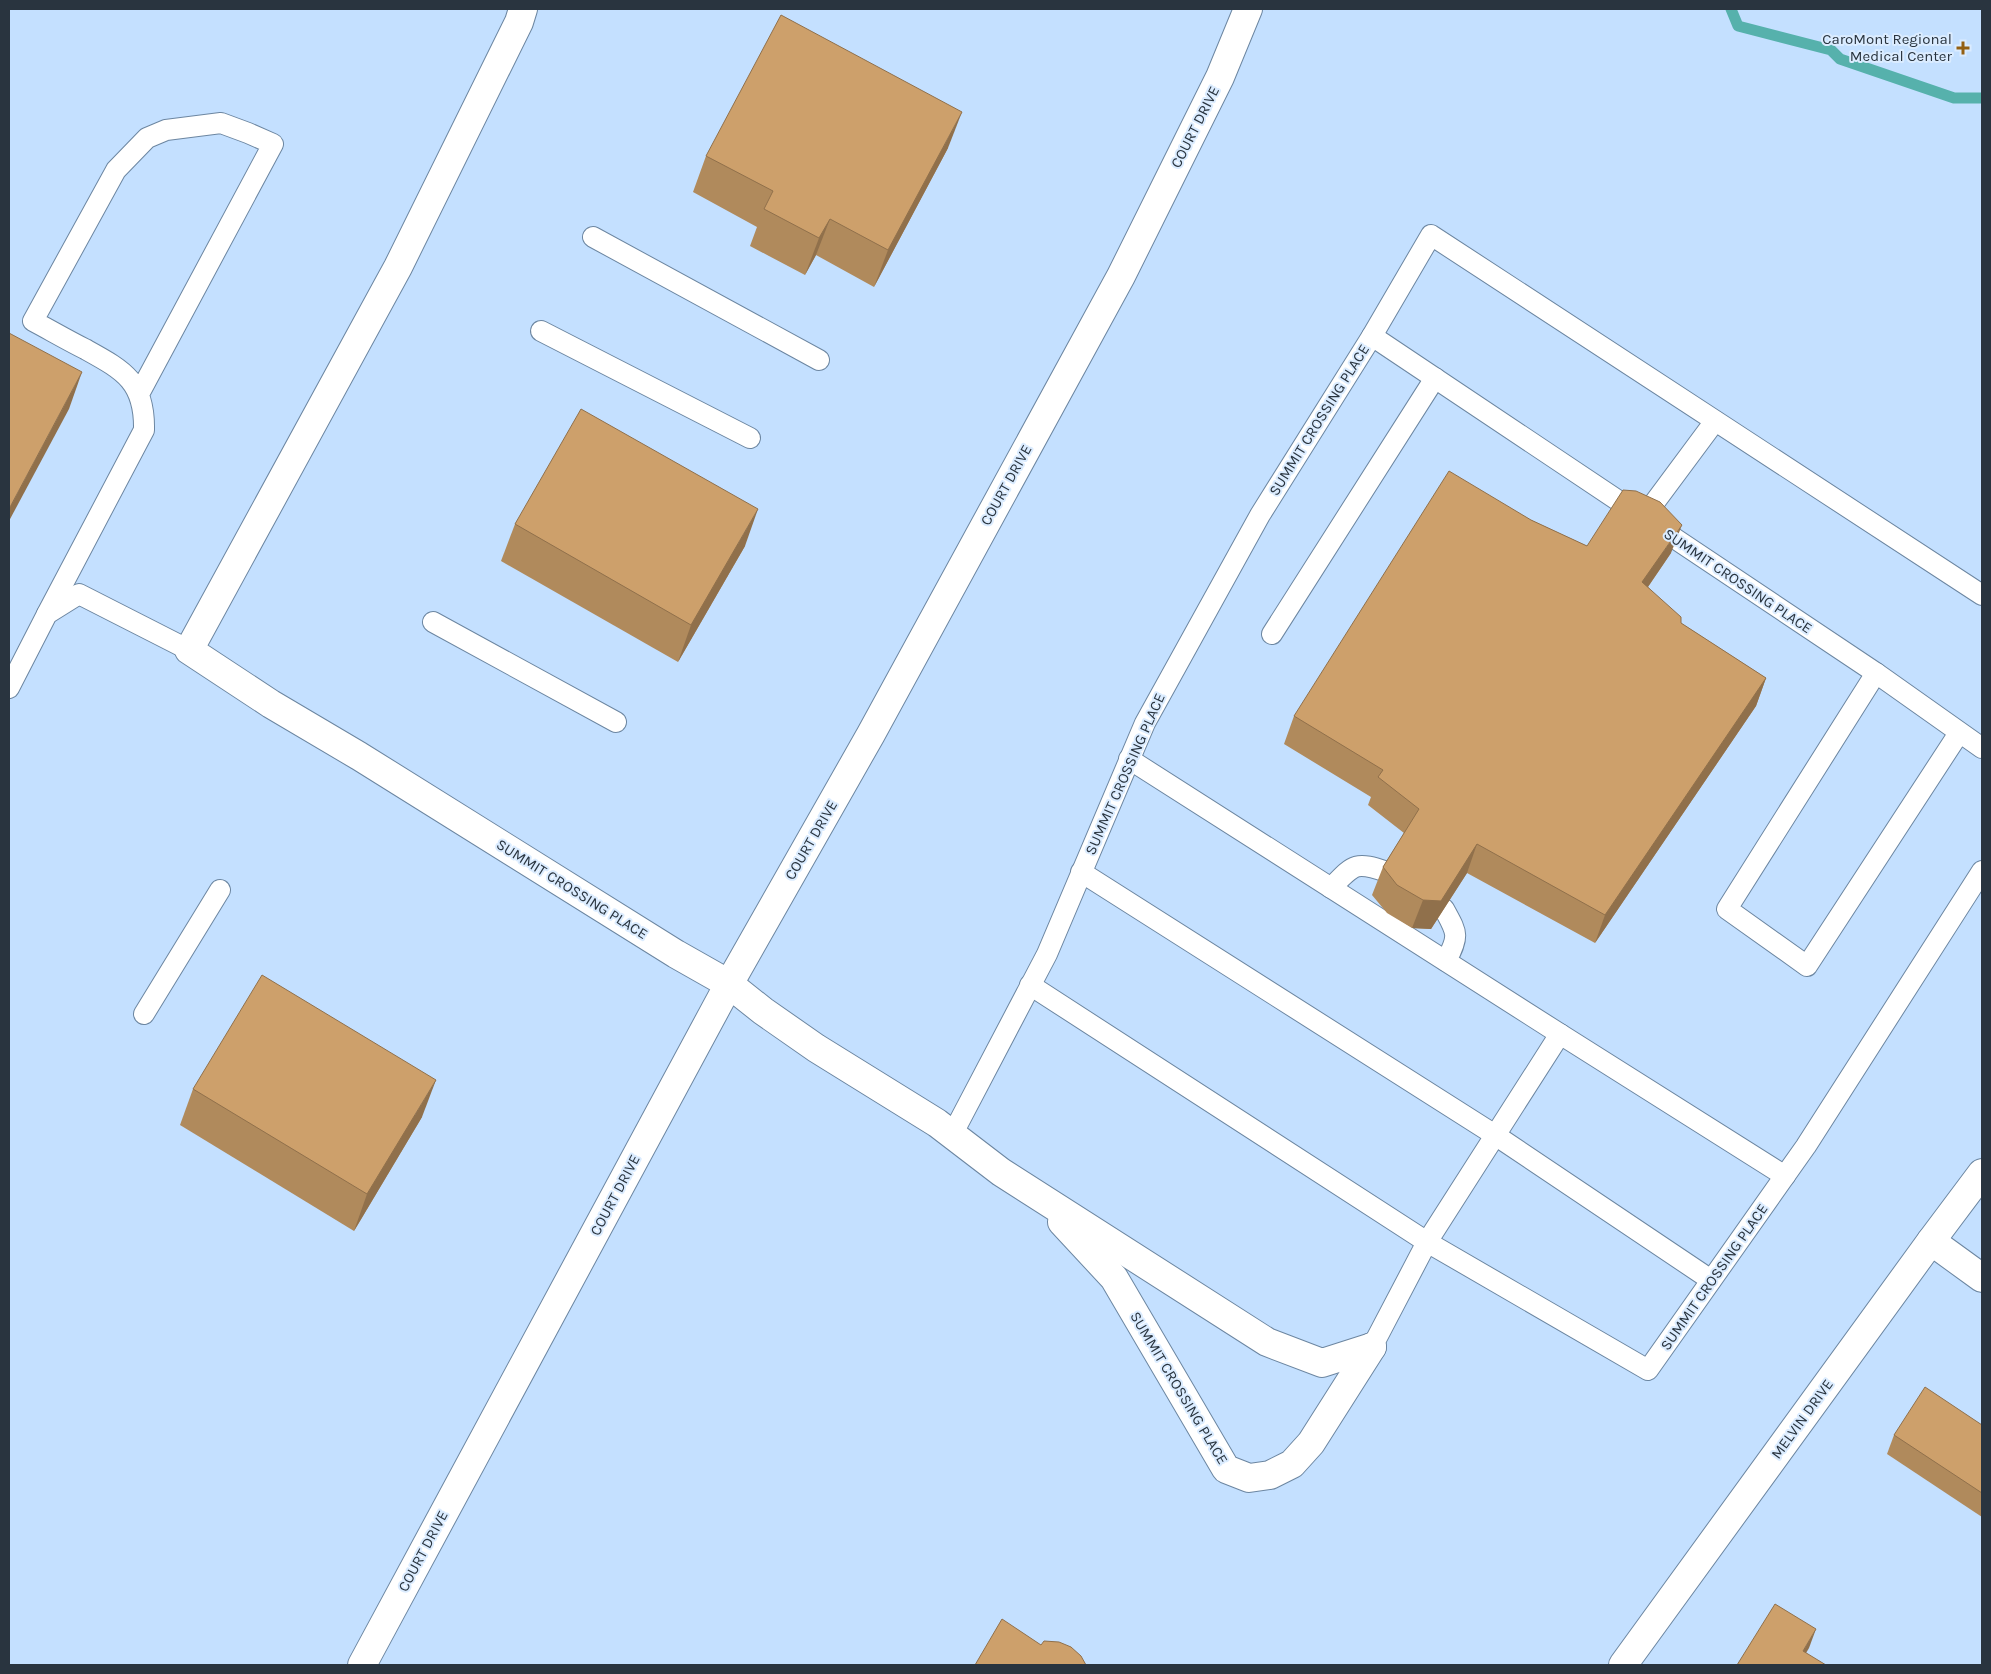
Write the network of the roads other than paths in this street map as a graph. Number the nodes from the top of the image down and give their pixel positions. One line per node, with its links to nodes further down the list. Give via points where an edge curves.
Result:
1 (524, 9): 16 (street, via 398,267)
2 (1248, 9): 30 (street, COURT DRIVE, via 1220,77 1121,276 871,734)
3 (593, 237): 6 (lane)
4 (541, 331): 10 (lane)
5 (1372, 336): 7 (lane, SUMMIT CROSSING PLACE); 9 (lane, via 1431,235); 22 (lane, SUMMIT CROSSING PLACE, via 1260,514 1145,723)
6 (819, 360)
7 (1436, 378): 11 (lane, SUMMIT CROSSING PLACE); 15 (lane)
8 (139, 394): 8 (lane, via 130,379 116,366 33,321 116,170 147,138 166,130 221,123 273,144); 13 (lane, via 144,411 144,430)
9 (1715, 421): 11 (lane); 12 (lane)
10 (750, 438)
11 (1643, 518): 17 (lane, SUMMIT CROSSING PLACE)
12 (1982, 595)
13 (47, 614): 16 (lane, via 79,594); 18 (lane)
14 (433, 622): 19 (lane)
15 (1272, 634)
16 (189, 650): 30 (street, SUMMIT CROSSING PLACE, via 271,704)
17 (1876, 673): 20 (lane, SUMMIT CROSSING PLACE); 20 (lane, via 1727,909 1807,966)
18 (9, 688)
19 (616, 722)
20 (1959, 733): 21 (lane, SUMMIT CROSSING PLACE)
21 (1982, 748)
22 (1129, 759): 24 (lane, SUMMIT CROSSING PLACE); 26 (lane)
23 (1982, 871): 37 (lane, SUMMIT CROSSING PLACE)
24 (1081, 872): 31 (lane, SUMMIT CROSSING PLACE, via 1047,954); 35 (lane)
25 (1387, 872): 26 (lane, via 1365,864 1350,868)
26 (1331, 888): 29 (lane)
27 (220, 890): 32 (lane)
28 (1444, 909): 29 (lane, via 1456,931)
29 (1446, 961): 33 (lane)
30 (729, 984): 34 (street, SUMMIT CROSSING PLACE, via 816,1048); 44 (street, COURT DRIVE)
31 (1030, 985): 34 (lane, SUMMIT CROSSING PLACE); 40 (lane)
32 (144, 1014)
33 (1560, 1034): 35 (lane); 37 (lane)
34 (952, 1135): 38 (street, SUMMIT CROSSING PLACE)
35 (1495, 1135): 40 (lane); 42 (lane)
36 (1982, 1173): 39 (street, MELVIN DRIVE)
37 (1785, 1176): 42 (lane, SUMMIT CROSSING PLACE)
38 (1033, 1192): 43 (street, SUMMIT CROSSING PLACE, via 1267,1342 1322,1363); 43 (street, SUMMIT CROSSING PLACE, via 1114,1278 1226,1469 1249,1478 1270,1475 1292,1464 1311,1443)
39 (1931, 1241): 41 (street); 45 (street, MELVIN DRIVE)
40 (1428, 1242): 42 (lane, SUMMIT CROSSING PLACE, via 1648,1370); 43 (lane, SUMMIT CROSSING PLACE)
41 (1982, 1278)
42 (1712, 1280)
43 (1372, 1347)
44 (362, 1665)
45 (1623, 1665)

